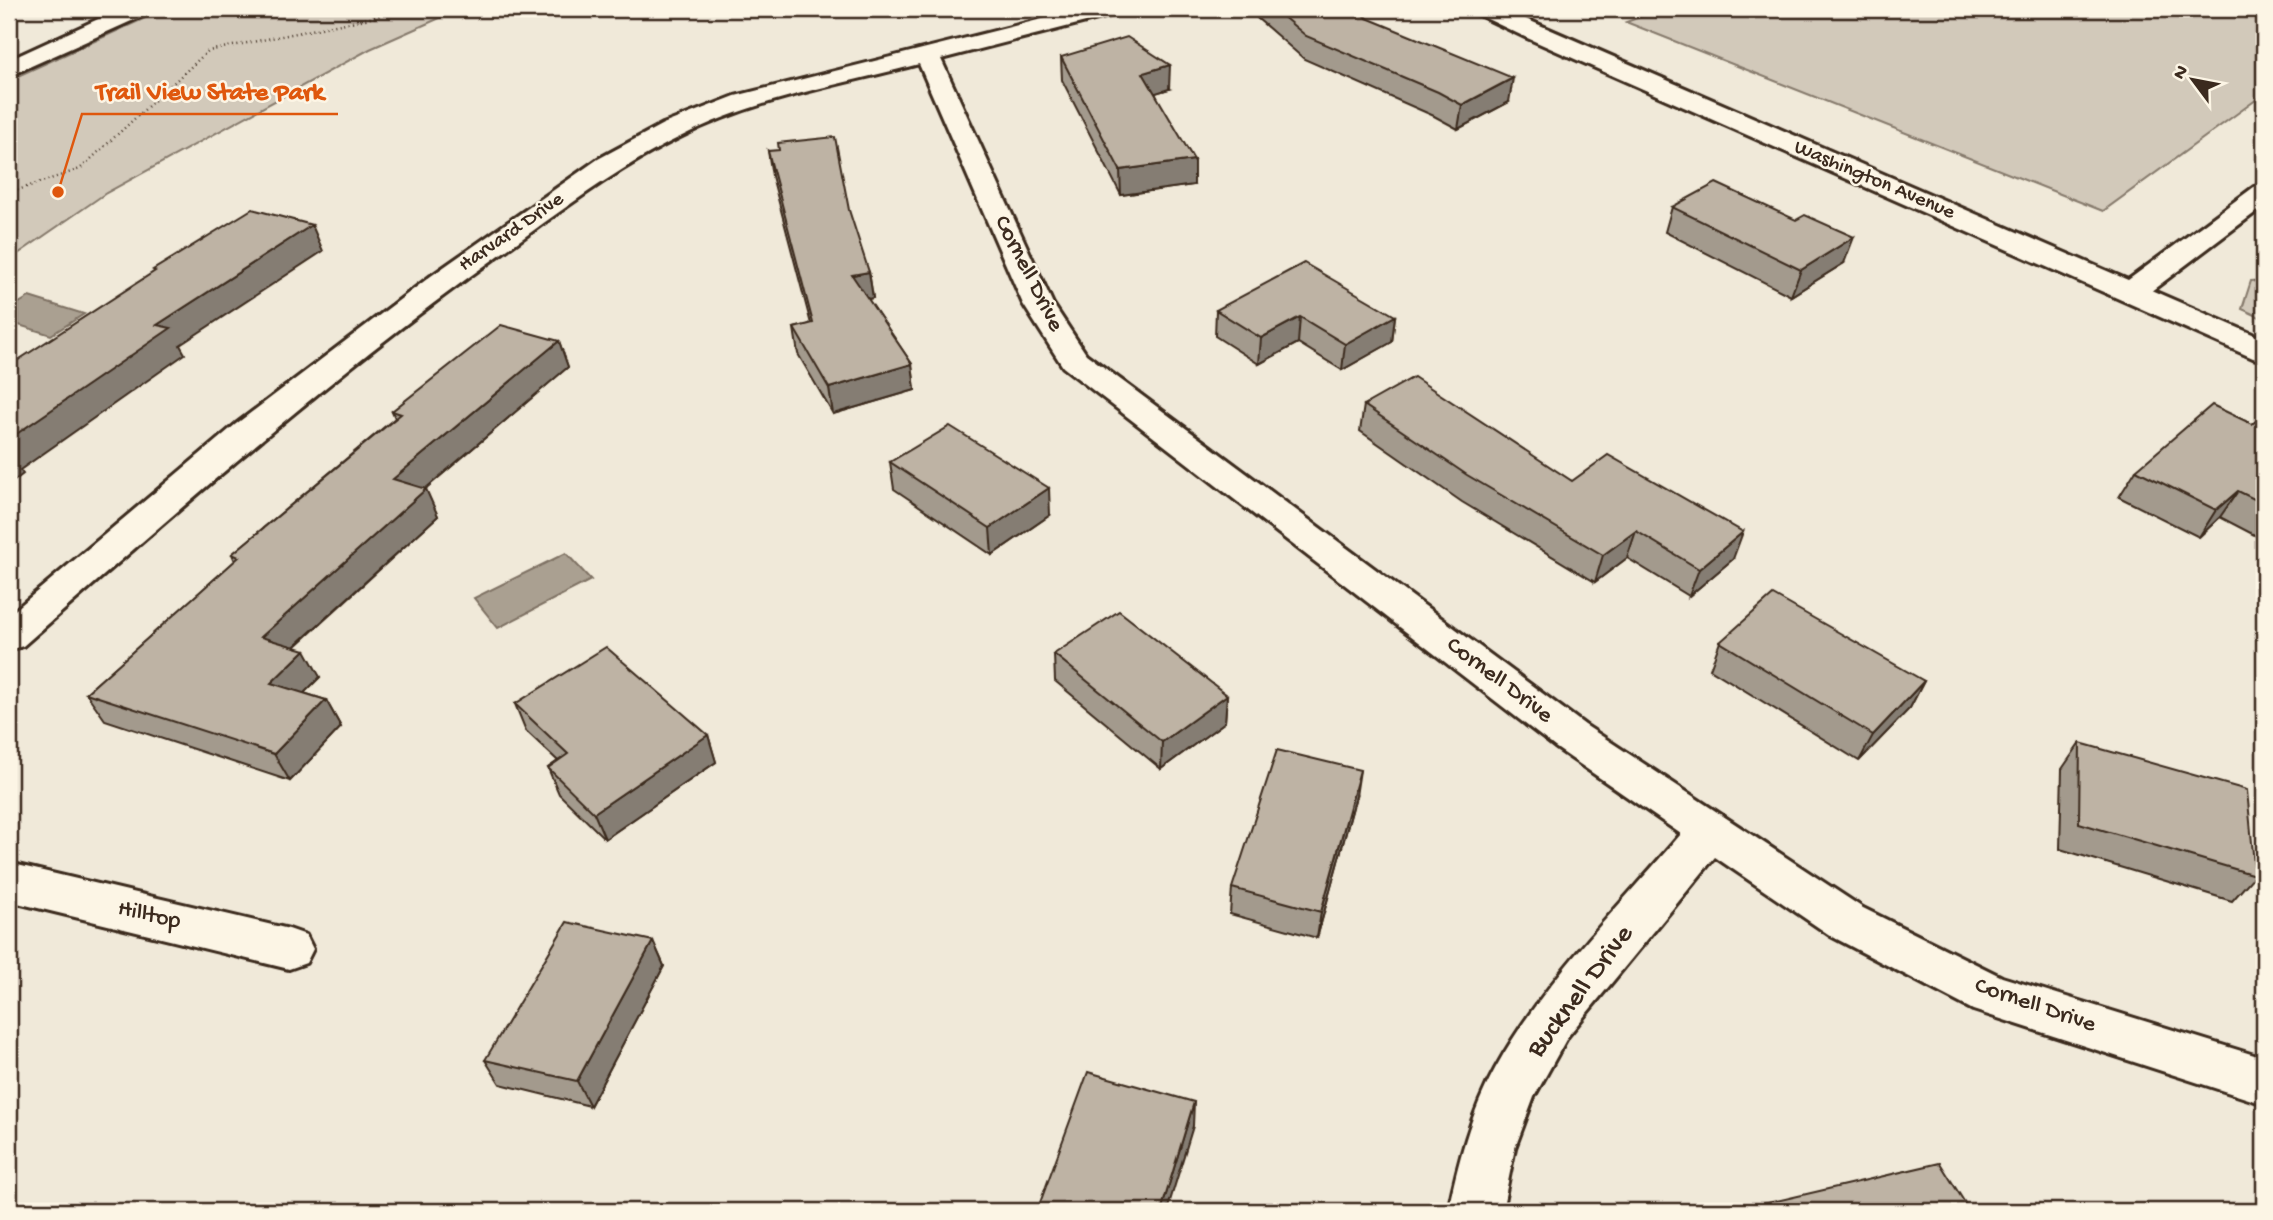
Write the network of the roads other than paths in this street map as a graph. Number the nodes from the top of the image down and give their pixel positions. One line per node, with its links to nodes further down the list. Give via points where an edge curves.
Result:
1 (139, 9): 5 (main road)
2 (1109, 9): 4 (main road, Harvard Drive)
3 (1485, 9): 7 (main road, Washington Avenue)
4 (927, 55): 9 (main road, Harvard Drive, via 744,101 673,130 608,165 442,282 248,432); 10 (main road, Cornell Drive, via 1038,304 1074,360 1570,736)
5 (9, 69)
6 (2264, 193): 7 (main road)
7 (2131, 292): 8 (main road, Washington Avenue)
8 (2264, 351)
9 (9, 636)
10 (1710, 831): 13 (main road, Cornell Drive, via 1847,922 1990,995); 14 (main road, Bucknell Drive, via 1551,1021 1512,1087 1489,1147)
11 (9, 882): 12 (main road, Hilltop)
12 (289, 949)
13 (2264, 1082)
14 (1475, 1211)

